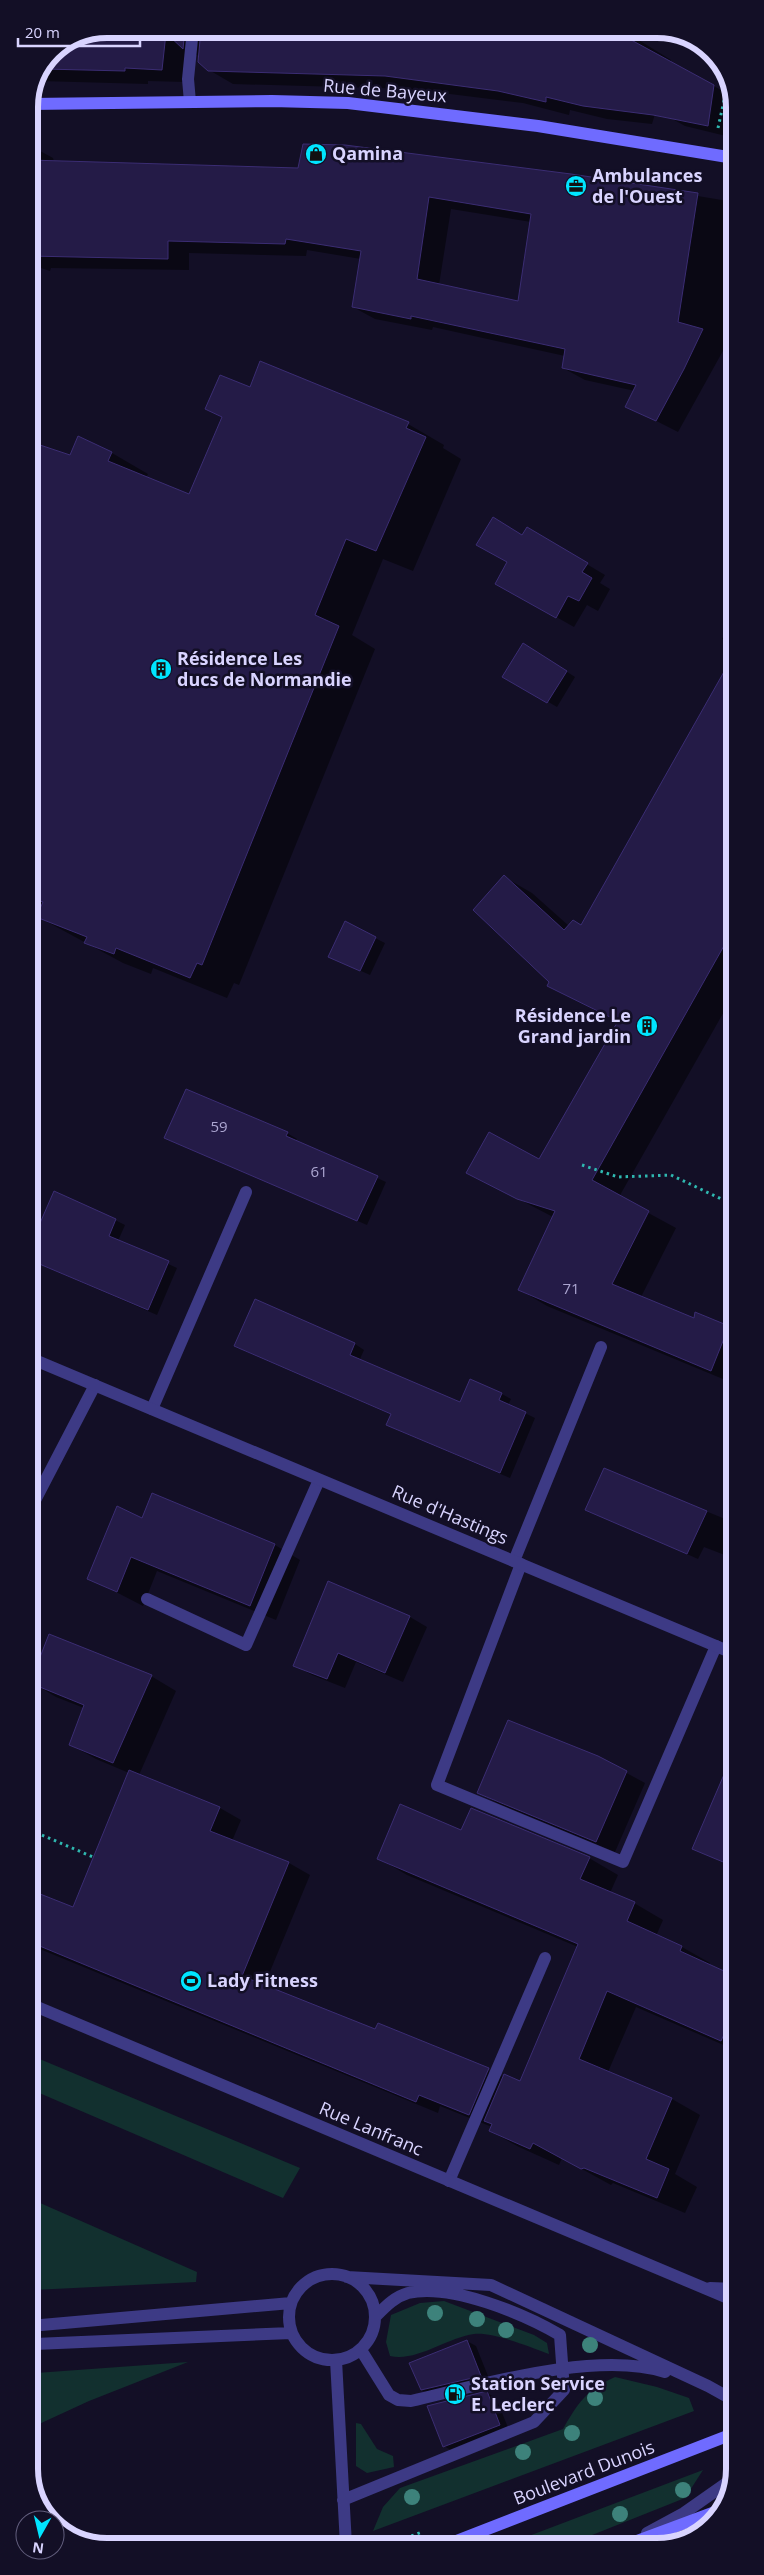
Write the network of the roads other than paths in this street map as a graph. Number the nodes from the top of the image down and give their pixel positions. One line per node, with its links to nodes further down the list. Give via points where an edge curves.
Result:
1 (192, 38): 2 (street, via 188,79)
2 (190, 102): 3 (main road, Rue de Bayeux); 4 (main road, Rue de Bayeux, via 348,103 538,126)
3 (38, 104)
4 (726, 157)
5 (246, 1192): 9 (street)
6 (601, 1347): 12 (street)
7 (38, 1361): 8 (street, Rue d'Hastings)
8 (95, 1385): 9 (street, Rue d'Hastings); 11 (street)
9 (152, 1409): 10 (street, Rue d'Hastings)
10 (320, 1480): 12 (street, Rue d'Hastings); 13 (street, via 246,1645)
11 (38, 1495)
12 (517, 1563): 14 (street, Rue d'Hastings); 14 (street, via 438,1785 623,1862)
13 (147, 1599)
14 (716, 1646): 15 (street, Rue d'Hastings)
15 (726, 1650)
16 (545, 1958): 18 (street)
17 (38, 2007): 18 (street, Rue Lanfranc)
18 (449, 2181): 20 (street, Rue Lanfranc)
19 (347, 2277): 23 (street, via 334,2274 314,2279 297,2291); 24 (street, via 368,2293); 31 (street, via 491,2285)
20 (698, 2287): 21 (street, Rue Lanfranc); 22 (street, Rue Lanfranc)
21 (726, 2289)
22 (726, 2298)
23 (291, 2303): 25 (street); 26 (street, via 288,2323)
24 (375, 2317): 28 (street, via 374,2329); 30 (street, via 390,2301 406,2293 425,2290 494,2304 560,2335)
25 (38, 2325)
26 (291, 2333): 27 (street); 29 (street, via 310,2355 322,2360)
27 (38, 2344)
28 (361, 2350): 29 (street); 30 (street, via 389,2395 398,2400 411,2401)
29 (336, 2360): 35 (street)
30 (564, 2369): 31 (street, via 625,2364 658,2370); 35 (street, via 564,2390 534,2422)
31 (708, 2386): 32 (street)
32 (726, 2396)
33 (726, 2436): 38 (main road, Boulevard Dunois)
34 (724, 2485): 39 (street, via 684,2513)
35 (343, 2500): 37 (street)
36 (709, 2514): 40 (main road)
37 (345, 2537)
38 (465, 2538)
39 (639, 2538)
40 (645, 2538)

